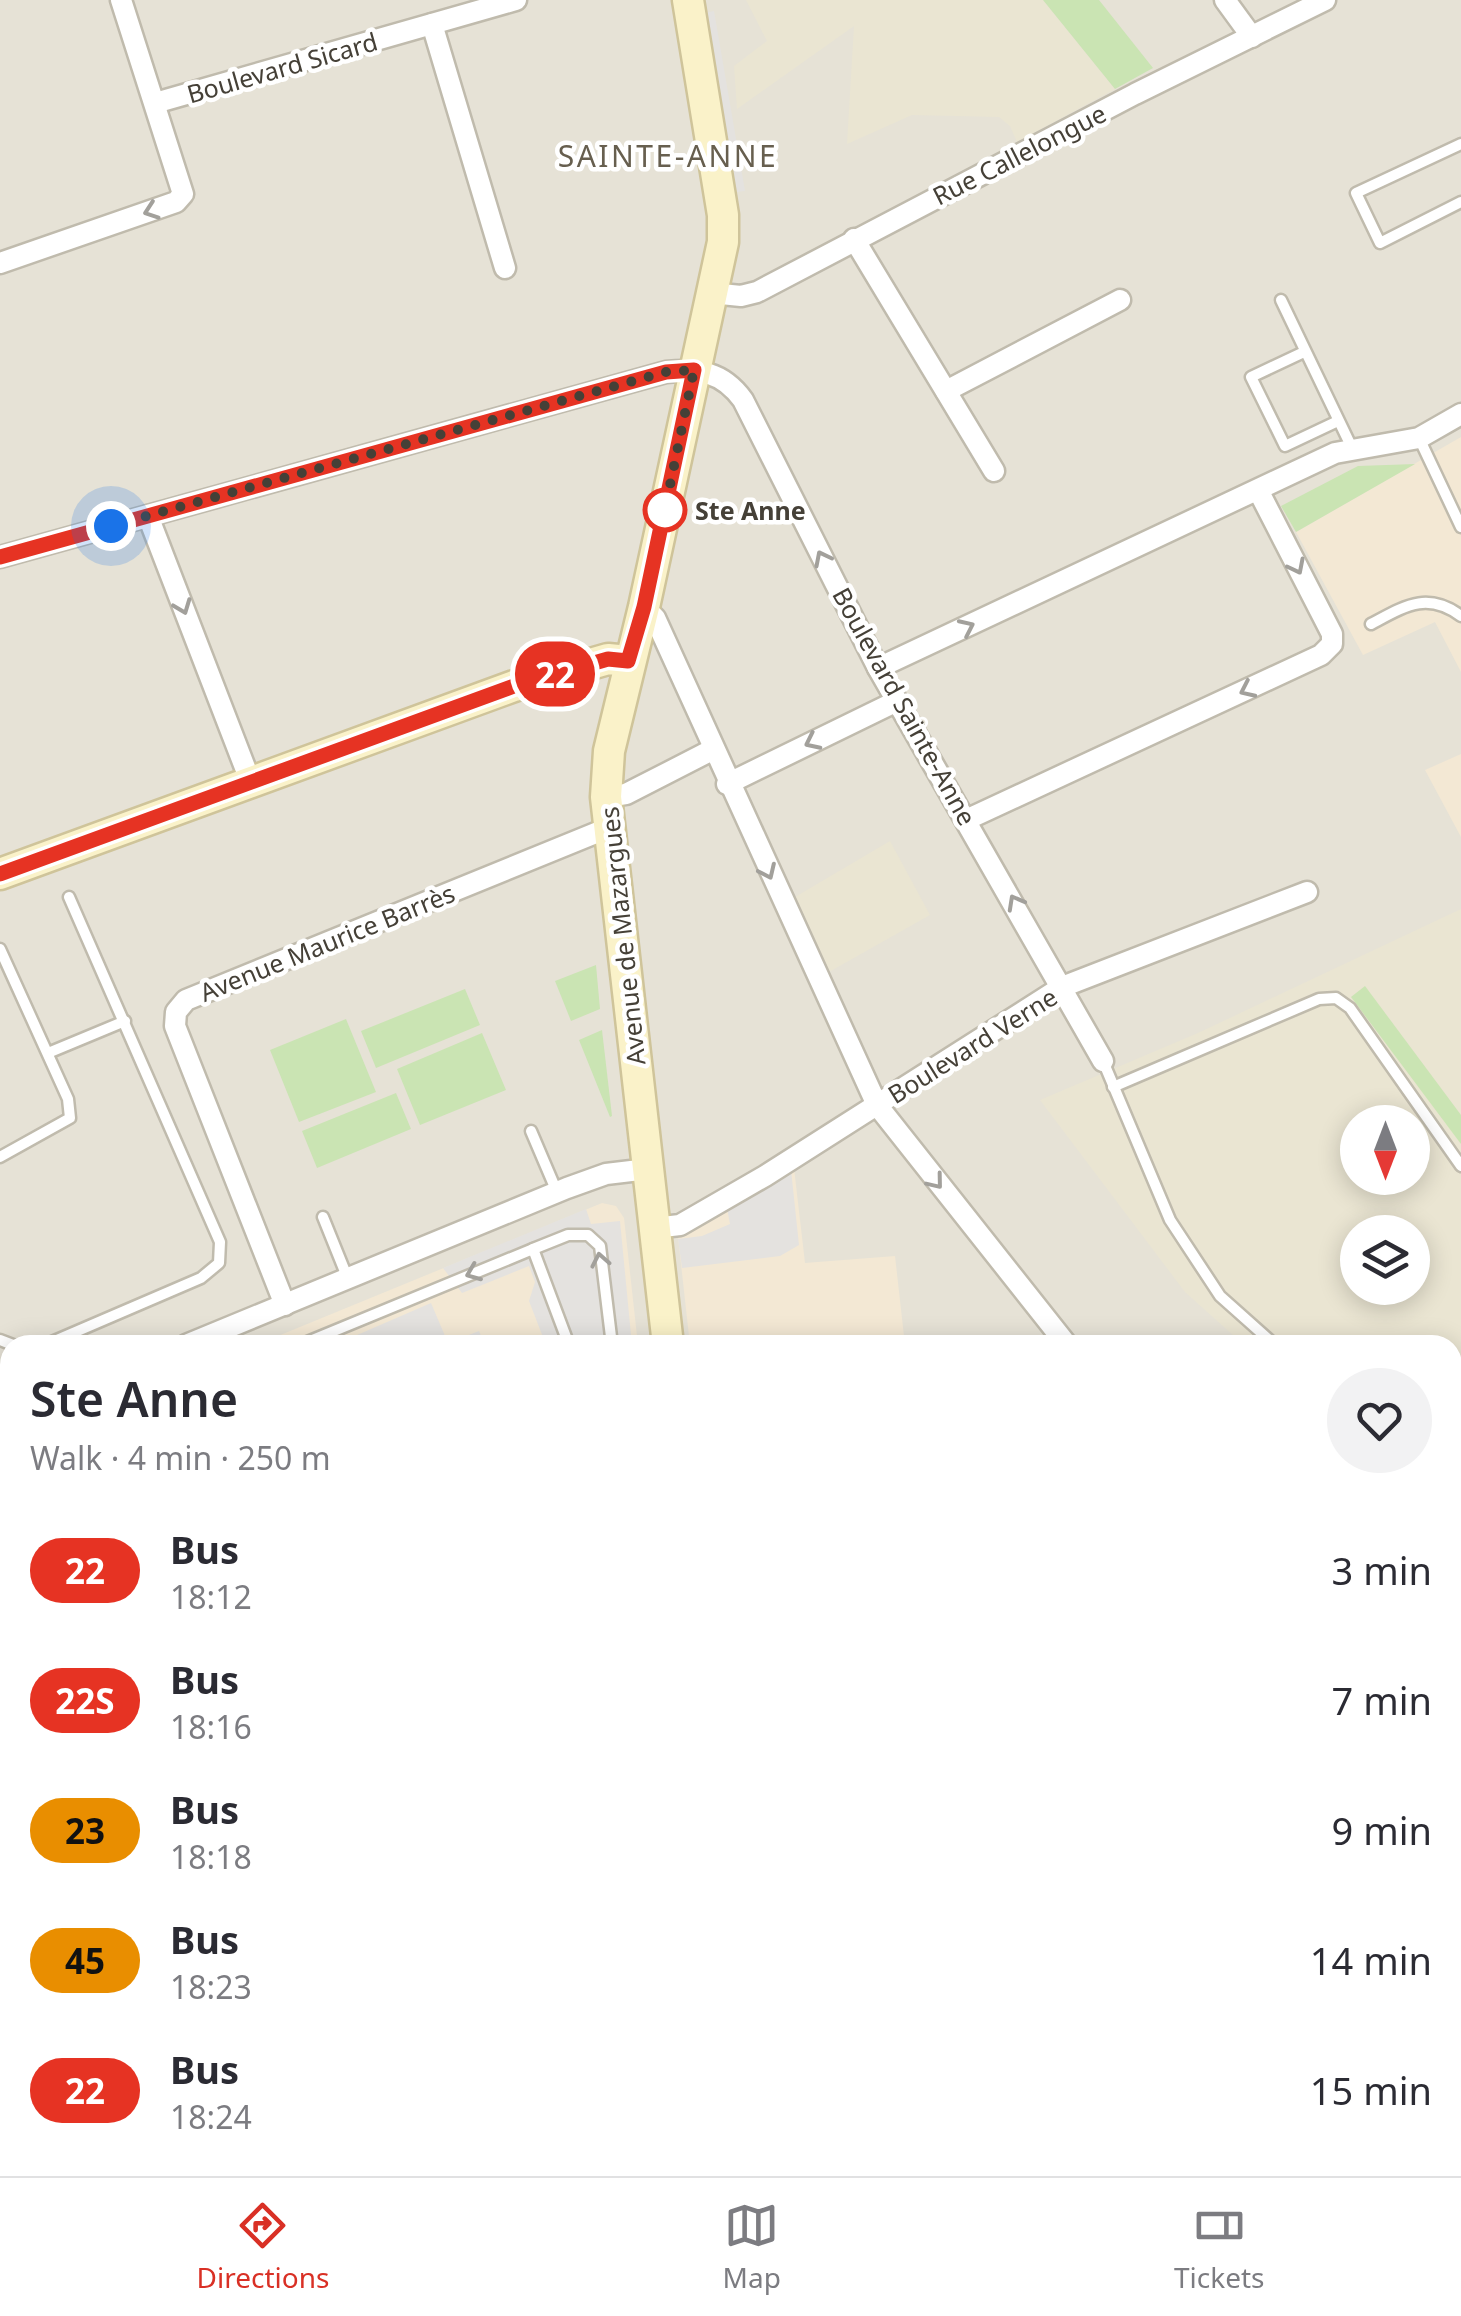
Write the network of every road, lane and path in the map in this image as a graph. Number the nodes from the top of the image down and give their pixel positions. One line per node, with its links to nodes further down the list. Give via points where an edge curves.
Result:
1 (121, 0): 8 (street)
2 (516, 0): 6 (street, Boulevard Sicard)
3 (688, 0): 14 (street, Avenue de Mazargues, via 723,215)
4 (1225, 0): 7 (street)
5 (1325, 0): 7 (street, Rue Callelongue)
6 (432, 24): 8 (street, Boulevard Sicard); 13 (street)
7 (1252, 37): 11 (street, Rue Callelongue)
8 (155, 104): 12 (street, Boulevard Sicard, one-way to 12, via 182,185 176,202)
9 (1461, 144): 10 (lane, via 1356,193 1380,243)
10 (1461, 202)
11 (854, 238): 14 (street, Rue Callelongue, via 757,292); 19 (street)
12 (0, 263)
13 (505, 268)
14 (711, 293): 18 (street, Avenue de Mazargues)
15 (1120, 300): 19 (street)
16 (1281, 300): 17 (lane)
17 (1304, 352): 21 (lane); 21 (lane, via 1251,377 1285,446)
18 (694, 370): 26 (street, via 666,372); 29 (street, Avenue de Mazargues); 33 (street, Boulevard Sainte-Anne, one-way to 18, via 742,400 719,376)
19 (946, 391): 24 (street)
20 (1461, 414): 22 (street)
21 (1338, 422): 23 (lane)
22 (1418, 438): 23 (street); 27 (lane)
23 (1352, 448): 25 (street)
24 (994, 471)
25 (1258, 490): 33 (street, one-way to 25); 39 (street, one-way to 39, via 1332,644 1321,655)
26 (148, 516): 28 (street); 36 (street, one-way to 36)
27 (1460, 524)
28 (0, 557)
29 (644, 607): 32 (street, Avenue de Mazargues); 35 (street, via 655,618)
30 (1461, 616): 31 (lane, via 1432,600 1412,602)
31 (1371, 624)
32 (628, 661): 36 (street, via 608,659 514,686); 38 (street, Avenue de Mazargues)
33 (878, 668): 34 (street, Boulevard Sainte-Anne)
34 (897, 701): 37 (street, one-way to 37); 39 (street, Boulevard Sainte-Anne)
35 (712, 750): 37 (street); 38 (street, via 626,794)
36 (251, 783): 41 (street)
37 (727, 784): 51 (street, one-way to 51)
38 (606, 797): 40 (street, Avenue de Mazargues)
39 (968, 819): 46 (street, Boulevard Sainte-Anne, one-way to 39)
40 (608, 828): 55 (street, Avenue de Mazargues); 61 (street, Avenue Maurice Barrès, via 186,1000 176,1012 175,1026)
41 (0, 874)
42 (1307, 892): 46 (street, Boulevard Verne)
43 (69, 896): 47 (lane)
44 (0, 949): 45 (lane)
45 (5, 973): 48 (lane)
46 (1062, 988): 49 (street, Boulevard Sainte-Anne); 51 (street, Boulevard Verne)
47 (124, 1020): 48 (lane); 62 (lane, via 220,1242 219,1262 201,1278)
48 (48, 1053): 53 (lane, via 70,1118)
49 (1103, 1061): 50 (lane)
50 (1112, 1088): 54 (lane, via 1319,999 1336,998 1350,1008); 69 (lane, via 1170,1220 1220,1296)
51 (878, 1105): 58 (street, Boulevard Verne, via 680,1225); 68 (street, one-way to 68)
52 (531, 1131): 56 (lane)
53 (0, 1157)
54 (1461, 1166)
55 (648, 1168): 56 (street); 58 (street, Avenue de Mazargues)
56 (557, 1192): 60 (street)
57 (323, 1217): 60 (lane)
58 (654, 1228): 67 (street, Avenue de Mazargues)
59 (533, 1249): 64 (lane, one-way to 64); 65 (lane); 66 (lane, one-way to 59, via 600,1246 588,1235 568,1235)
60 (348, 1280): 61 (street)
61 (286, 1306): 63 (street)
62 (68, 1335)
63 (221, 1335)
64 (324, 1335)
65 (566, 1335)
66 (611, 1335)
67 (667, 1335)
68 (1059, 1335)
69 (1264, 1335)

